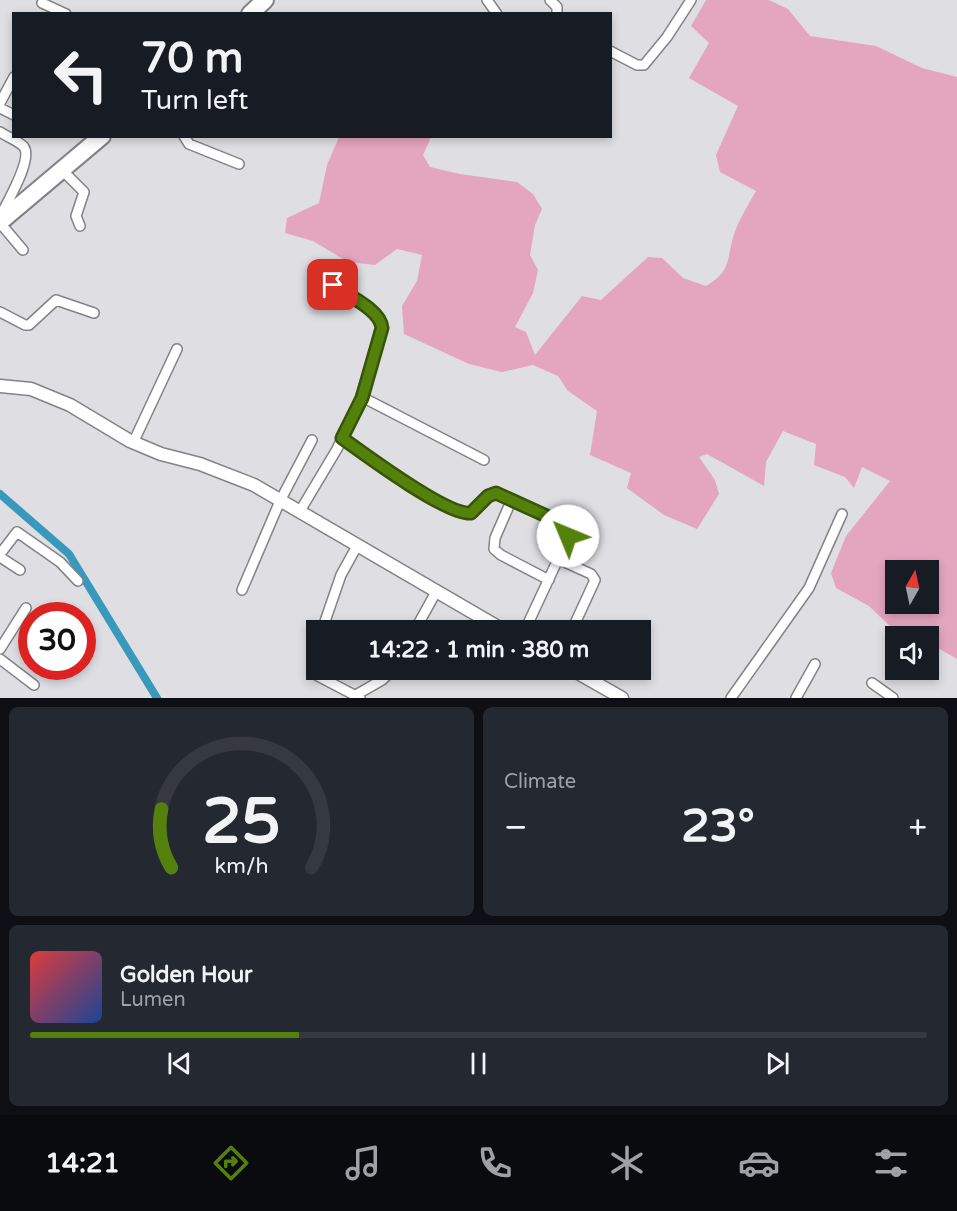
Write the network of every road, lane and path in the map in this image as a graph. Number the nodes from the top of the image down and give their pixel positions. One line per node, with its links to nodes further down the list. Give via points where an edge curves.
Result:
1 (265, 0): 5 (highway)
2 (690, 0): 6 (street, via 667,38 644,65)
3 (42, 5): 4 (street)
4 (61, 12)
5 (252, 12)
6 (612, 52)
7 (12, 81): 8 (street)
8 (0, 105)
9 (0, 132): 14 (street, via 26,153 21,175)
10 (100, 138): 13 (highway)
11 (185, 138): 12 (street, via 189,144)
12 (239, 164)
13 (62, 170): 14 (highway); 15 (street, via 84,192 76,214)
14 (0, 218): 16 (street)
15 (80, 226)
16 (23, 250)
17 (333, 285): 22 (street, via 374,312 382,322)
18 (0, 312): 19 (street, via 25,325 32,324 56,300)
19 (94, 313)
20 (177, 349): 25 (street)
21 (0, 386): 25 (street, via 31,389 70,405)
22 (362, 398): 23 (street); 26 (street)
23 (342, 438): 27 (street, via 418,489 463,513 471,513 492,493); 29 (street)
24 (312, 440): 28 (street)
25 (134, 443): 28 (street, via 254,485)
26 (484, 460)
27 (512, 499): 33 (street, via 564,524 568,536); 35 (street, via 494,549)
28 (280, 501): 29 (street); 37 (street)
29 (300, 511): 31 (street)
30 (842, 514): 55 (street, via 809,588)
31 (357, 546): 38 (street); 39 (street, via 341,575)
32 (0, 555): 34 (street); 36 (street, via 17,532 60,562)
33 (558, 560): 35 (street); 43 (street, via 596,580)
34 (20, 570)
35 (549, 580): 42 (street)
36 (78, 581)
37 (242, 590)
38 (436, 592): 40 (street); 41 (street)
39 (325, 620)
40 (421, 620)
41 (485, 620)
42 (530, 620)
43 (577, 620)
44 (18, 621): 45 (street)
45 (0, 649)
46 (0, 659): 52 (street)
47 (815, 664): 56 (street)
48 (326, 680): 53 (street)
49 (382, 680): 53 (street)
50 (590, 680): 54 (street)
51 (872, 683): 57 (street)
52 (34, 685)
53 (358, 696)
54 (622, 698)
55 (731, 698)
56 (796, 698)
57 (893, 698)

